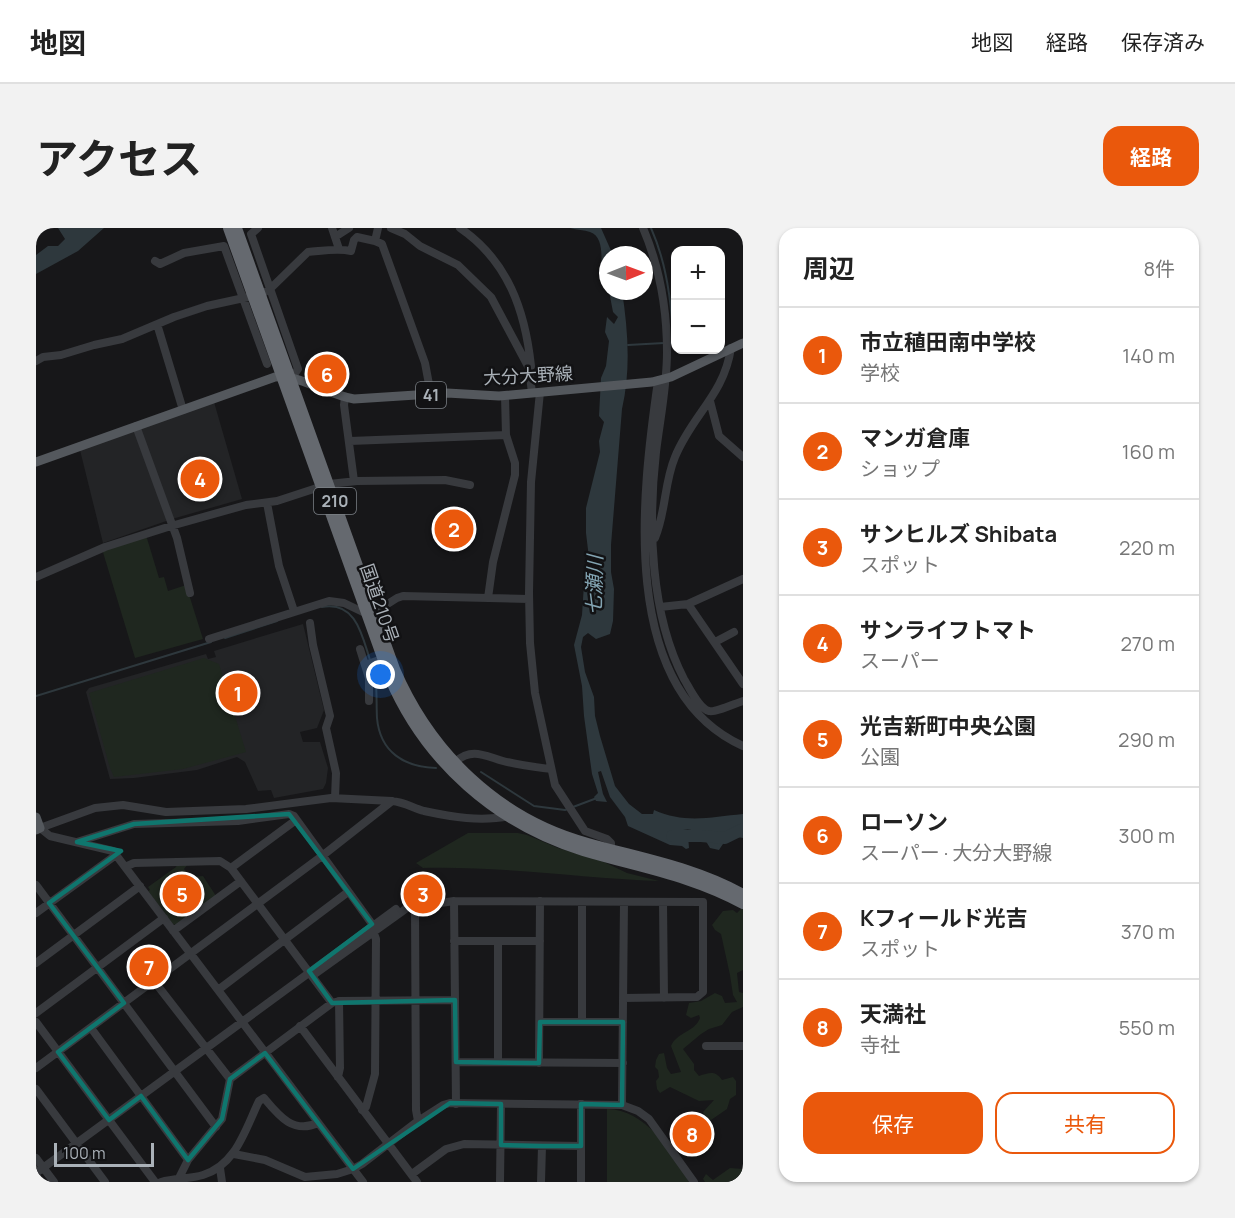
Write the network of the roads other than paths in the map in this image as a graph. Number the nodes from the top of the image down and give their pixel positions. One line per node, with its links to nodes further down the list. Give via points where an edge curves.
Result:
1 (228, 228): 14 (highway, 国道210号 / 210)
2 (237, 228): 14 (highway, 国道210号 / 210)
3 (258, 228): 14 (street, via 251,234)
4 (332, 228): 10 (street)
5 (349, 228): 10 (street)
6 (378, 228): 11 (street)
7 (391, 228): 20 (street, via 458,266 483,288 506,322)
8 (460, 228): 20 (street, via 483,246 507,279 524,322)
9 (644, 228): 22 (street, via 665,304)
10 (335, 237): 12 (street)
11 (375, 241): 12 (street, via 357,237 351,251); 24 (street, via 385,249 425,363)
12 (339, 249): 14 (street, via 308,252)
13 (155, 261): 14 (street, via 160,264 184,253 224,246)
14 (257, 294): 15 (street); 19 (street); 21 (highway, 国道210号 / 210); 21 (street, via 298,369)
15 (157, 324): 18 (street, via 122,339); 28 (street)
16 (743, 343): 17 (main road, 大分大野線 / 41)
17 (732, 348): 22 (main road, 大分大野線 / 41); 27 (street, via 727,370)
18 (36, 361)
19 (267, 364)
20 (531, 376): 23 (street)
21 (287, 378): 26 (main road, 大分大野線 / 41); 28 (main road, via 270,379); 35 (highway, 国道210号 / 210)
22 (662, 380): 23 (main road, 大分大野線 / 41); 39 (street); 58 (street, via 646,493 653,626 668,669 687,702 720,732)
23 (536, 393): 25 (main road, 大分大野線 / 41); 44 (street)
24 (431, 394): 25 (main road, 大分大野線 / 41); 26 (main road, 大分大野線 / 41)
25 (505, 396): 30 (street)
26 (345, 397): 31 (street)
27 (710, 401): 32 (street, via 719,436); 39 (street, via 684,436 673,460)
28 (183, 410): 29 (main road)
29 (136, 426): 33 (main road); 38 (street)
30 (506, 435): 31 (street); 43 (street, via 515,475)
31 (350, 441): 34 (street)
32 (743, 457)
33 (36, 462)
34 (354, 481): 35 (street); 36 (street, via 452,481)
35 (325, 485): 37 (street); 48 (highway, 国道210号 / 210)
36 (470, 485)
37 (267, 503): 38 (street); 47 (street, via 279,566)
38 (171, 526): 40 (street, via 105,547); 42 (street)
39 (653, 542): 46 (street)
40 (36, 577)
41 (743, 579): 45 (street)
42 (190, 593)
43 (488, 598): 44 (street); 48 (street, via 400,597)
44 (529, 599): 60 (street, via 532,674)
45 (688, 604): 46 (street); 55 (street)
46 (660, 607): 57 (street, via 679,669 705,709 713,711)
47 (294, 611): 48 (street, via 334,601); 51 (street)
48 (371, 613): 54 (highway, 国道210号 / 210); 59 (highway, 国道210号 / 210, via 405,694)
49 (310, 622): 61 (street, via 330,716 326,728 336,773)
50 (734, 632): 52 (street)
51 (209, 639)
52 (717, 641)
53 (360, 649): 54 (street)
54 (373, 662): 56 (street); 64 (highway, 国道210号 / 210, via 430,747 467,786)
55 (743, 684)
56 (369, 700)
57 (743, 700)
58 (743, 746)
59 (454, 762): 60 (street, via 467,754 480,753); 63 (highway, 国道210号 / 210)
60 (550, 769): 69 (street, via 555,786 582,828 608,839)
61 (334, 798): 62 (street); 67 (street, via 285,805 160,812 123,805 95,808)
62 (392, 801): 64 (street, via 466,818); 71 (street)
63 (518, 813): 64 (street); 69 (highway, 国道210号 / 210, via 572,838)
64 (506, 816): 87 (highway, 国道210号 / 210, via 558,842 698,882)
65 (36, 818): 67 (main road)
66 (296, 820): 68 (street, via 285,813 238,821 134,824); 71 (street); 73 (street)
67 (38, 829): 68 (street)
68 (77, 842): 70 (street, via 109,849)
69 (611, 849): 78 (highway, 国道210号 / 210, via 699,873)
70 (116, 855): 72 (street); 84 (street)
71 (322, 856): 77 (street); 85 (street)
72 (125, 867): 73 (street, via 134,863 220,861); 76 (street)
73 (231, 868): 74 (street)
74 (241, 881): 85 (street); 92 (street)
75 (36, 885): 84 (street)
76 (140, 886): 90 (street); 93 (street)
77 (348, 892): 91 (street); 94 (street)
78 (743, 894)
79 (454, 901): 80 (street); 86 (street); 95 (street)
80 (540, 902): 81 (street); 97 (street)
81 (582, 902): 82 (street); 115 (street)
82 (624, 902): 83 (street); 104 (street)
83 (663, 902): 105 (street); 105 (street, via 703,902 703,992 697,998)
84 (49, 903): 89 (street); 93 (street)
85 (258, 904): 94 (street); 98 (street)
86 (413, 904): 91 (street); 106 (street)
87 (743, 904)
88 (396, 909): 91 (street)
89 (36, 913)
90 (164, 918): 92 (street); 100 (street)
91 (372, 928): 101 (street); 108 (street, via 376,939)
92 (173, 931): 98 (street)
93 (73, 935): 99 (street); 100 (street)
94 (284, 939): 101 (street); 103 (street)
95 (454, 941): 96 (street); 107 (street)
96 (498, 941): 97 (street); 125 (street)
97 (540, 941): 114 (street)
98 (190, 954): 102 (street); 103 (street)
99 (36, 963)
100 (97, 968): 110 (street); 111 (street)
101 (310, 974): 109 (street); 112 (street)
102 (154, 981): 110 (street); 121 (street)
103 (218, 990): 112 (street)
104 (623, 998): 105 (street); 116 (street)
105 (664, 998)
106 (416, 1000): 107 (street); 108 (street); 140 (street)
107 (455, 1000): 124 (street)
108 (376, 1001): 109 (street); 138 (street, via 375,1074)
109 (335, 1002): 117 (street); 130 (street)
110 (124, 1003): 118 (street); 129 (street)
111 (36, 1013)
112 (242, 1021): 121 (street); 123 (street)
113 (36, 1022): 122 (street)
114 (540, 1022): 115 (street); 126 (street)
115 (582, 1022): 116 (street)
116 (623, 1022): 127 (street)
117 (300, 1026): 123 (street); 130 (street)
118 (91, 1028): 122 (street); 133 (street)
119 (706, 1046): 120 (street)
120 (743, 1046)
121 (206, 1048): 129 (street); 131 (street)
122 (58, 1052): 128 (street); 139 (street)
123 (265, 1053): 131 (street); 141 (street)
124 (456, 1062): 125 (street); 134 (street)
125 (498, 1062): 126 (street)
126 (539, 1063): 127 (street)
127 (623, 1063): 137 (street)
128 (36, 1068)
129 (174, 1071): 133 (street); 142 (street)
130 (338, 1077): 138 (street)
131 (230, 1079): 142 (street, via 222,1119)
132 (36, 1089): 143 (street)
133 (141, 1096): 139 (street); 150 (street)
134 (456, 1104): 135 (street); 140 (street, via 443,1105)
135 (501, 1104): 136 (street); 145 (street)
136 (581, 1104): 137 (street); 147 (street)
137 (622, 1105): 167 (street, via 648,1119)
138 (362, 1110): 144 (street)
139 (109, 1120): 143 (street); 159 (street)
140 (418, 1121): 144 (street)
141 (318, 1123): 148 (street, via 295,1126 284,1121 264,1098); 153 (street)
142 (216, 1126): 150 (street)
143 (77, 1143): 151 (street); 158 (street)
144 (388, 1144): 153 (street); 155 (street)
145 (501, 1145): 146 (street); 155 (street, via 464,1144 447,1149); 164 (street)
146 (542, 1146): 147 (street); 165 (street)
147 (581, 1146): 166 (street)
148 (234, 1154): 152 (street); 153 (street, via 265,1160 305,1177)
149 (36, 1158): 151 (street)
150 (188, 1160): 156 (street)
151 (43, 1168): 154 (street); 157 (street)
152 (220, 1168): 156 (street); 161 (street)
153 (353, 1169): 162 (street)
154 (36, 1173)
155 (412, 1174): 163 (street)
156 (178, 1180): 160 (street)
157 (54, 1182)
158 (105, 1182)
159 (155, 1182)
160 (161, 1182)
161 (222, 1182)
162 (363, 1182)
163 (417, 1182)
164 (500, 1182)
165 (542, 1182)
166 (581, 1182)
167 (694, 1182)

